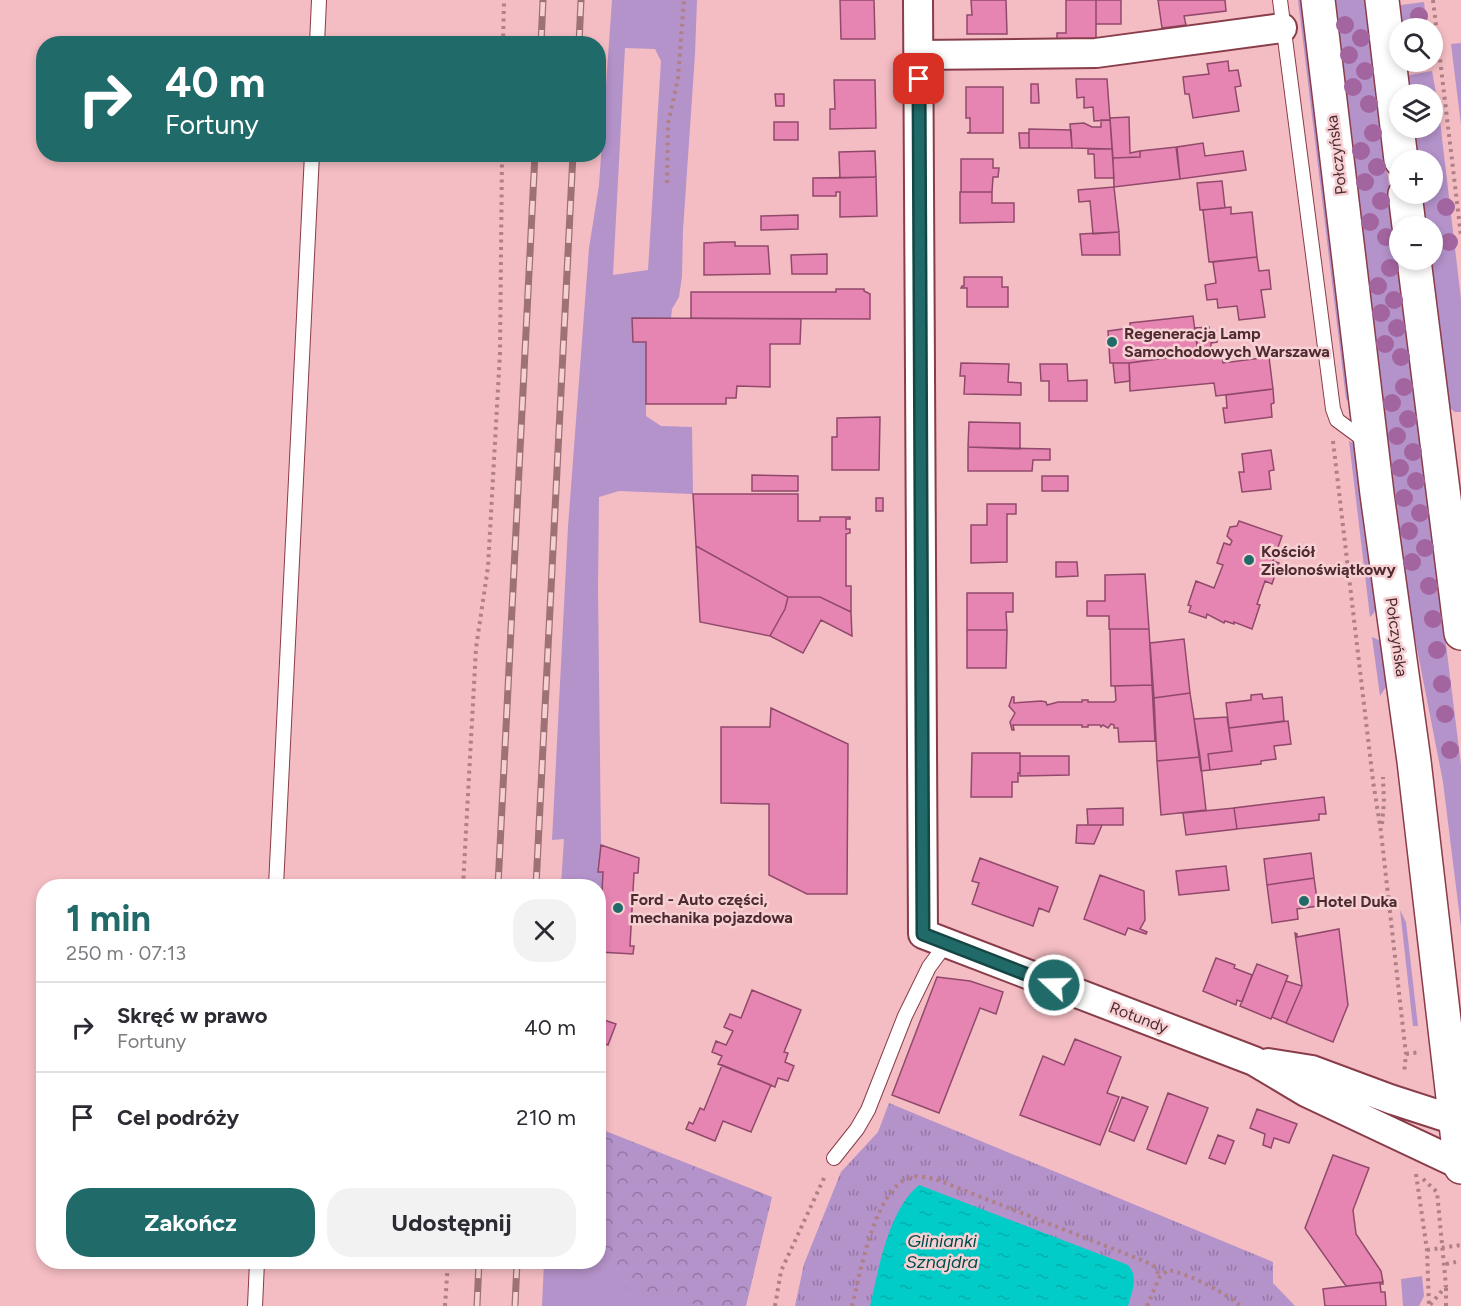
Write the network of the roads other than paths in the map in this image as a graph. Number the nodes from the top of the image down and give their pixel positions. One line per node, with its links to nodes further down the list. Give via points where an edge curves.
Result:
1 (319, 0): 7 (lane)
2 (918, 0): 8 (street)
3 (1280, 0): 6 (lane)
4 (1318, 0): 12 (main road, Połczyńska)
5 (1382, 0): 9 (main road)
6 (1282, 28): 8 (street, via 1096,53); 12 (lane, via 1333,409 1337,420)
7 (317, 36)
8 (919, 55): 15 (street)
9 (1400, 150)
10 (312, 162): 14 (lane)
11 (1415, 270): 13 (main road)
12 (1372, 446): 17 (main road, Połczyńska)
13 (1461, 633)
14 (276, 879)
15 (935, 939): 16 (street, Rotundy); 18 (lane, via 929,967 868,1110)
16 (1254, 1061): 17 (street, Rotundy, via 1312,1070); 19 (street, Rotundy, via 1306,1092)
17 (1458, 1121): 19 (main road, Połczyńska)
18 (834, 1158)
19 (1461, 1166)
20 (257, 1269): 21 (lane)
21 (255, 1306)

